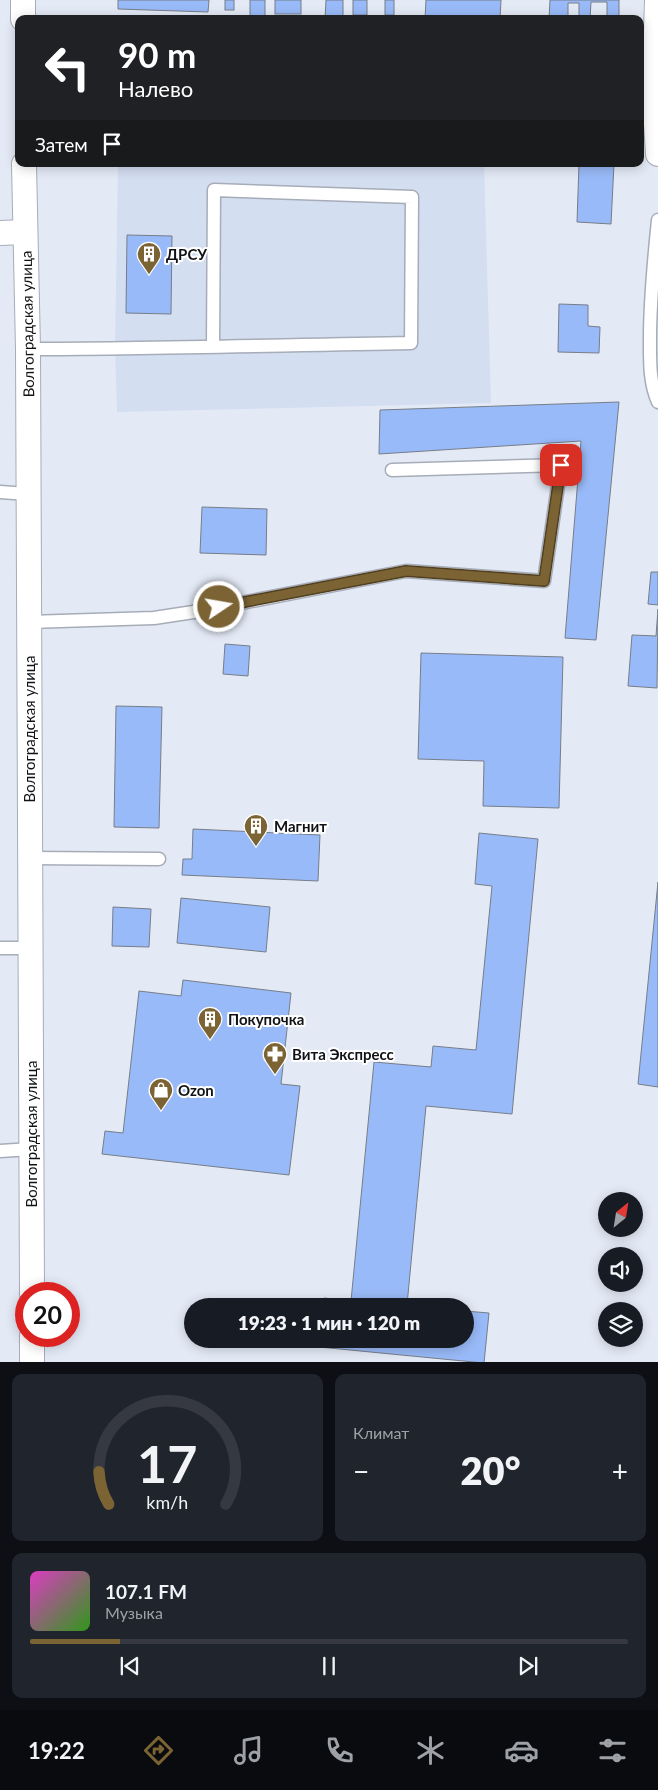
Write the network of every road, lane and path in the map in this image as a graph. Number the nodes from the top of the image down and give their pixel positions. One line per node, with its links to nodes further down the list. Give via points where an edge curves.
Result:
1 (23, 0): 3 (street)
2 (658, 0): 4 (street)
3 (23, 15)
4 (647, 94): 5 (street)
5 (658, 154)
6 (24, 167): 8 (street, Волгоградская улица)
7 (658, 220): 12 (lane, via 650,310 650,358 652,384)
8 (25, 232): 9 (street); 11 (street, Волгоградская улица)
9 (0, 233)
10 (213, 347): 10 (lane, via 411,343 412,197 214,190); 11 (lane)
11 (28, 350): 15 (street, Волгоградская улица)
12 (658, 402)
13 (392, 470): 16 (lane, via 561,465 544,581 406,571 154,618)
14 (0, 492): 15 (lane)
15 (28, 494): 16 (street, Волгоградская улица)
16 (29, 622): 17 (street, Волгоградская улица)
17 (30, 858): 18 (lane); 20 (street, Волгоградская улица)
18 (160, 859)
19 (0, 948): 20 (lane)
20 (30, 948): 21 (street, Волгоградская улица)
21 (31, 1149): 22 (lane); 23 (street, Волгоградская улица)
22 (0, 1151)
23 (32, 1282)
24 (32, 1347): 25 (street)
25 (32, 1362)

